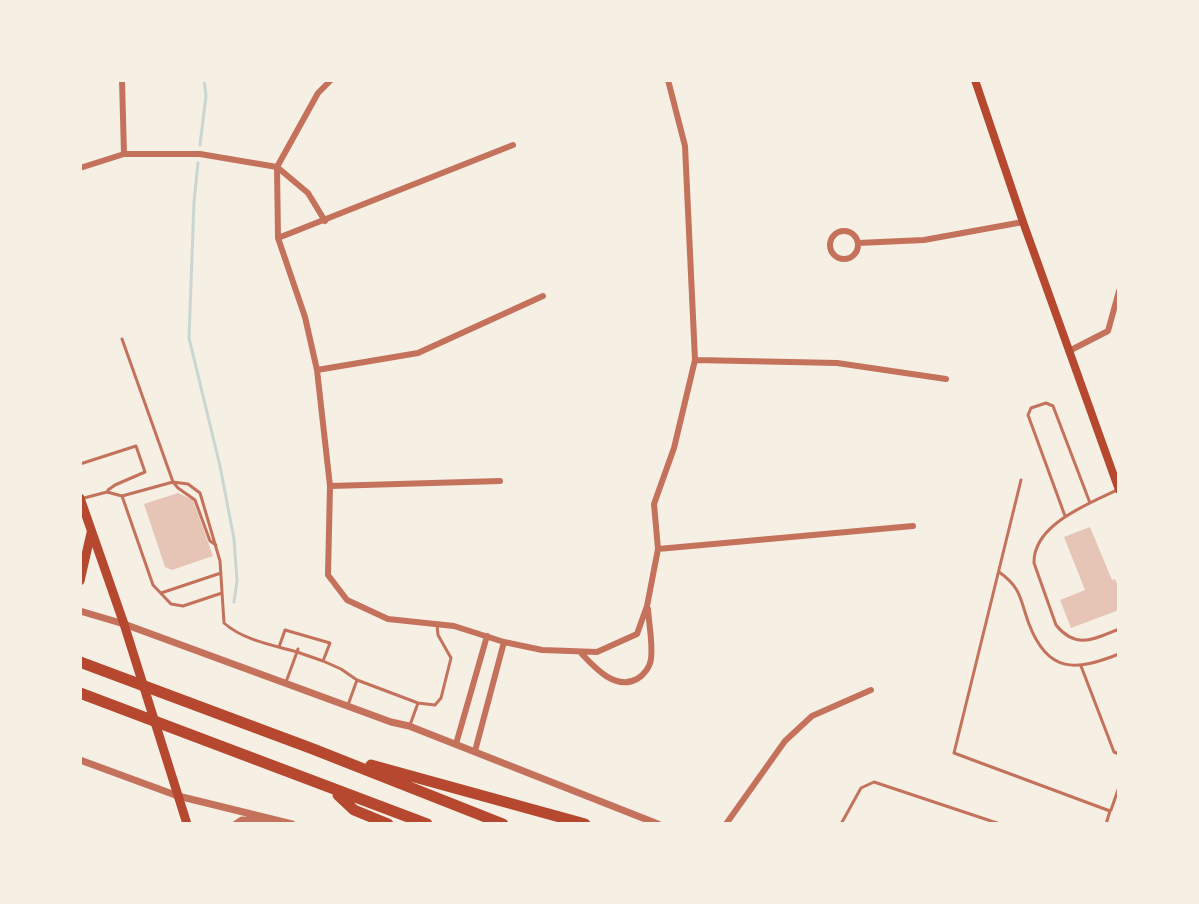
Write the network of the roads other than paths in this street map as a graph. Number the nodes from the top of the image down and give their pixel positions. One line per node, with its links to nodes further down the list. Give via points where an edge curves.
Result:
1 (122, 80): 6 (street)
2 (331, 80): 7 (street, via 318,93)
3 (668, 80): 17 (street, via 685,146)
4 (975, 80): 10 (main road)
5 (513, 145): 9 (street)
6 (124, 154): 7 (street, via 200,154); 8 (street)
7 (277, 167): 9 (street, via 308,193); 11 (street)
8 (80, 168)
9 (325, 221): 11 (street)
10 (1023, 222): 12 (street, via 924,240); 16 (main road)
11 (278, 238): 18 (street)
12 (858, 243): 12 (street, via 854,235 841,231 830,245 845,259)
13 (1119, 291): 16 (street, via 1108,331)
14 (543, 296): 18 (street, via 418,353)
15 (122, 339): 23 (lane)
16 (1069, 351): 25 (main road)
17 (695, 360): 19 (street, via 837,363); 34 (street, via 654,504)
18 (317, 370): 24 (street)
19 (946, 379)
20 (80, 464): 26 (lane, via 136,446 145,472)
21 (1021, 480): 35 (lane)
22 (500, 481): 24 (street)
23 (173, 482): 27 (lane); 33 (lane, via 195,500); 33 (lane, via 200,493)
24 (330, 486): 43 (street, via 328,575 347,600 388,619)
25 (1119, 490): 29 (lane)
26 (107, 492): 27 (lane); 28 (lane)
27 (122, 496): 38 (lane, via 153,585)
28 (80, 499): 32 (main road)
29 (1090, 503): 30 (lane); 30 (lane, via 1053,406 1031,408 1028,415)
30 (1066, 518): 44 (lane, via 1040,539 1034,554 1056,625 1081,641)
31 (913, 526): 34 (street)
32 (92, 530): 37 (main road); 42 (main road)
33 (216, 545): 36 (lane)
34 (658, 549): 40 (street)
35 (999, 572): 53 (lane, via 1017,587 1043,649 1055,662); 69 (lane, via 954,753)
36 (221, 573): 38 (lane); 39 (lane)
37 (80, 581)
38 (161, 593): 39 (lane, via 171,604 183,606)
39 (222, 593): 47 (lane, via 224,623 234,632)
40 (647, 606): 49 (street, via 637,634 597,652); 49 (street, via 651,663 643,676 630,683 616,681)
41 (80, 611): 42 (street)
42 (124, 624): 55 (street); 68 (main road)
43 (437, 624): 45 (street); 58 (lane, via 451,658 441,698 435,705)
44 (1119, 629)
45 (487, 636): 46 (street); 61 (street)
46 (504, 642): 49 (street); 63 (street)
47 (279, 647): 48 (lane); 51 (lane, via 285,630 330,643)
48 (298, 650): 51 (lane); 55 (lane)
49 (580, 651)
50 (1119, 654): 53 (lane)
51 (323, 661): 54 (lane)
52 (80, 662): 62 (highway)
53 (1081, 666): 64 (lane)
54 (357, 680): 58 (lane); 59 (lane)
55 (286, 682): 59 (street)
56 (871, 690): 79 (street, via 812,716 785,741)
57 (80, 693): 67 (highway)
58 (418, 703): 60 (lane)
59 (348, 705): 60 (street)
60 (409, 726): 61 (street)
61 (456, 744): 63 (street)
62 (313, 749): 76 (highway); 77 (highway)
63 (475, 751): 78 (street)
64 (1119, 754)
65 (80, 760): 68 (street)
66 (1119, 787): 69 (lane)
67 (331, 789): 74 (highway, via 354,810); 75 (highway)
68 (178, 796): 70 (street); 71 (main road)
69 (1110, 811): 82 (lane)
70 (283, 821): 72 (street); 73 (street)
71 (187, 824)
72 (236, 824)
73 (292, 824)
74 (388, 824)
75 (427, 824)
76 (503, 824)
77 (585, 824)
78 (658, 824)
79 (726, 824)
80 (841, 824): 81 (lane, via 861,788 874,782)
81 (999, 824)
82 (1106, 824)

